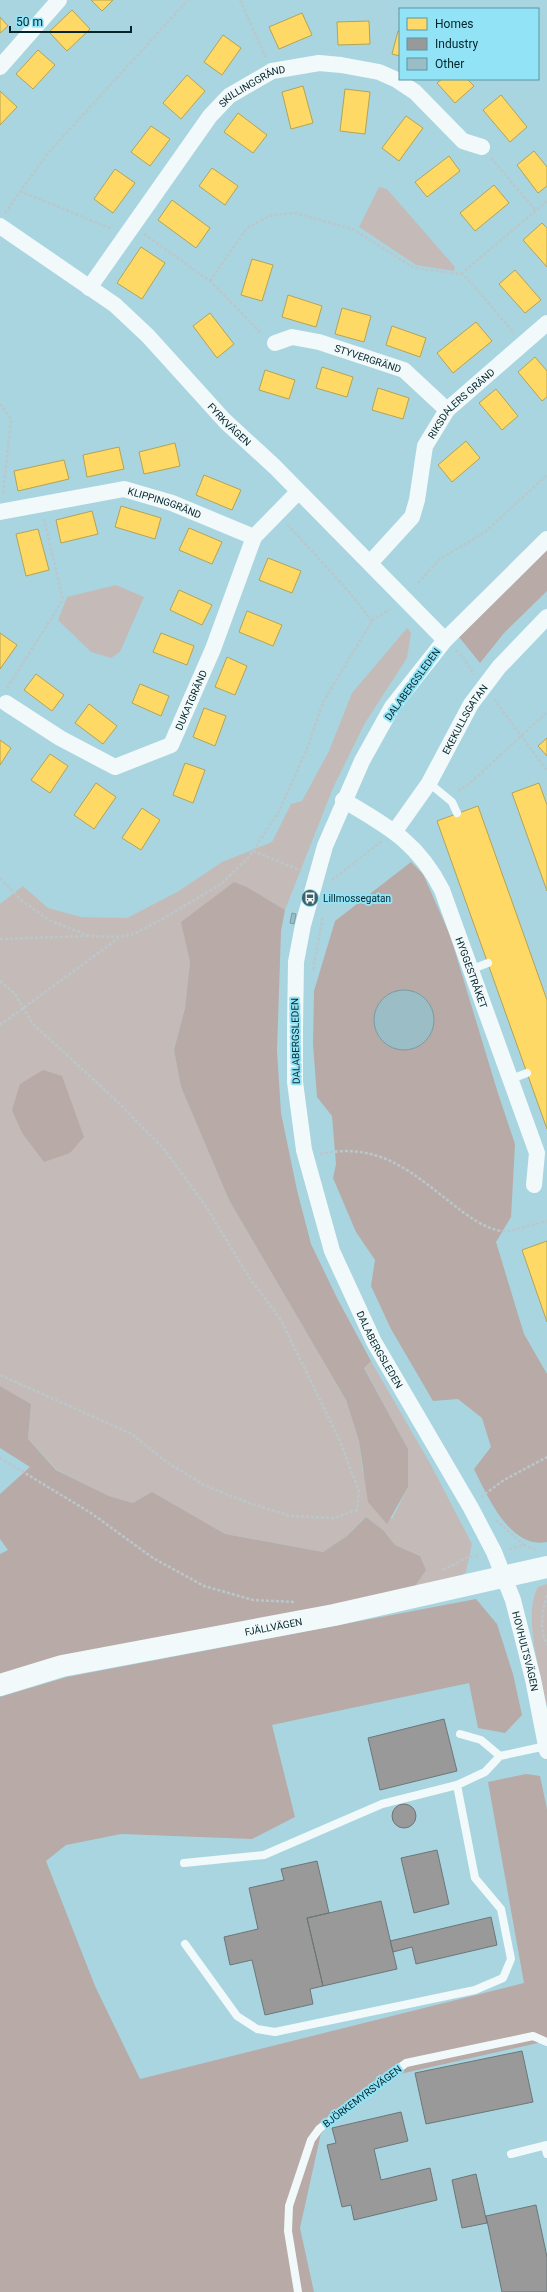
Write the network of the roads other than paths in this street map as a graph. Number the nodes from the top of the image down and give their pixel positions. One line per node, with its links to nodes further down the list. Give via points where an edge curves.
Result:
1 (59, 0): 2 (street)
2 (0, 66)
3 (482, 147): 5 (street, SKILLINGGRÄND, via 463,141 415,92 379,72 319,63 272,71 229,96 210,116)
4 (2, 220): 5 (street, FYRKVÄGEN)
5 (89, 288): 9 (street, FYRKVÄGEN, via 115,306 148,336 193,389)
6 (547, 323): 8 (street, RIKSDALERS GRÄND)
7 (275, 343): 8 (street, STYVERGRÄND, via 292,336 319,342 404,370)
8 (446, 410): 13 (street, RIKSDALERS GRÄND, via 425,446 412,517)
9 (298, 492): 11 (street, DUKATGRÄND); 13 (street, FYRKVÄGEN)
10 (1, 512): 11 (street, KLIPPINGGRÄND, via 124,490 172,503)
11 (254, 537): 16 (street, DUKATGRÄND, via 212,649 171,746 115,767 60,738)
12 (547, 539): 15 (street, DALABERGSLEDEN)
13 (370, 563): 15 (street, FYRKVÄGEN)
14 (547, 617): 17 (street, EKEKULLSGATAN, via 484,686 460,722)
15 (445, 640): 18 (street, DALABERGSLEDEN, via 392,707)
16 (6, 703)
17 (429, 783): 19 (lane, via 452,802); 20 (street, EKEKULLSGATAN)
18 (344, 800): 20 (street, HYGGESTRÅKET); 27 (street, DALABERGSLEDEN, via 316,876 298,947 294,1030 295,1082 304,1150 332,1251 374,1342 494,1552)
19 (458, 813)
20 (395, 831): 22 (street, HYGGESTRÅKET, via 433,871)
21 (488, 963): 22 (lane)
22 (472, 969): 24 (street, HYGGESTRÅKET)
23 (527, 1073): 24 (lane)
24 (511, 1079): 25 (street, HYGGESTRÅKET, via 537,1153)
25 (534, 1185)
26 (543, 1559): 27 (street, FJÄLLVÄGEN)
27 (504, 1576): 28 (street, FJÄLLVÄGEN, via 334,1615 62,1666); 30 (street, HOVHULTSVÄGEN, via 513,1600)
28 (0, 1685)
29 (460, 1734): 31 (lane, via 481,1740)
30 (547, 1748): 31 (lane)
31 (500, 1756): 32 (lane, via 485,1772)
32 (457, 1786): 33 (lane, via 382,1804 264,1855); 34 (lane, via 475,1878 501,1909 511,1959 503,1978 475,1990 275,2032 257,2029 237,2016)
33 (184, 1863)
34 (184, 1944)
35 (547, 2042): 39 (lane, BJÖRKEMYRSVÄGEN, via 533,2036 406,2063 319,2129 311,2140 289,2206 288,2231)
36 (546, 2145): 37 (lane); 38 (lane)
37 (511, 2154)
38 (547, 2154)
39 (298, 2292)

